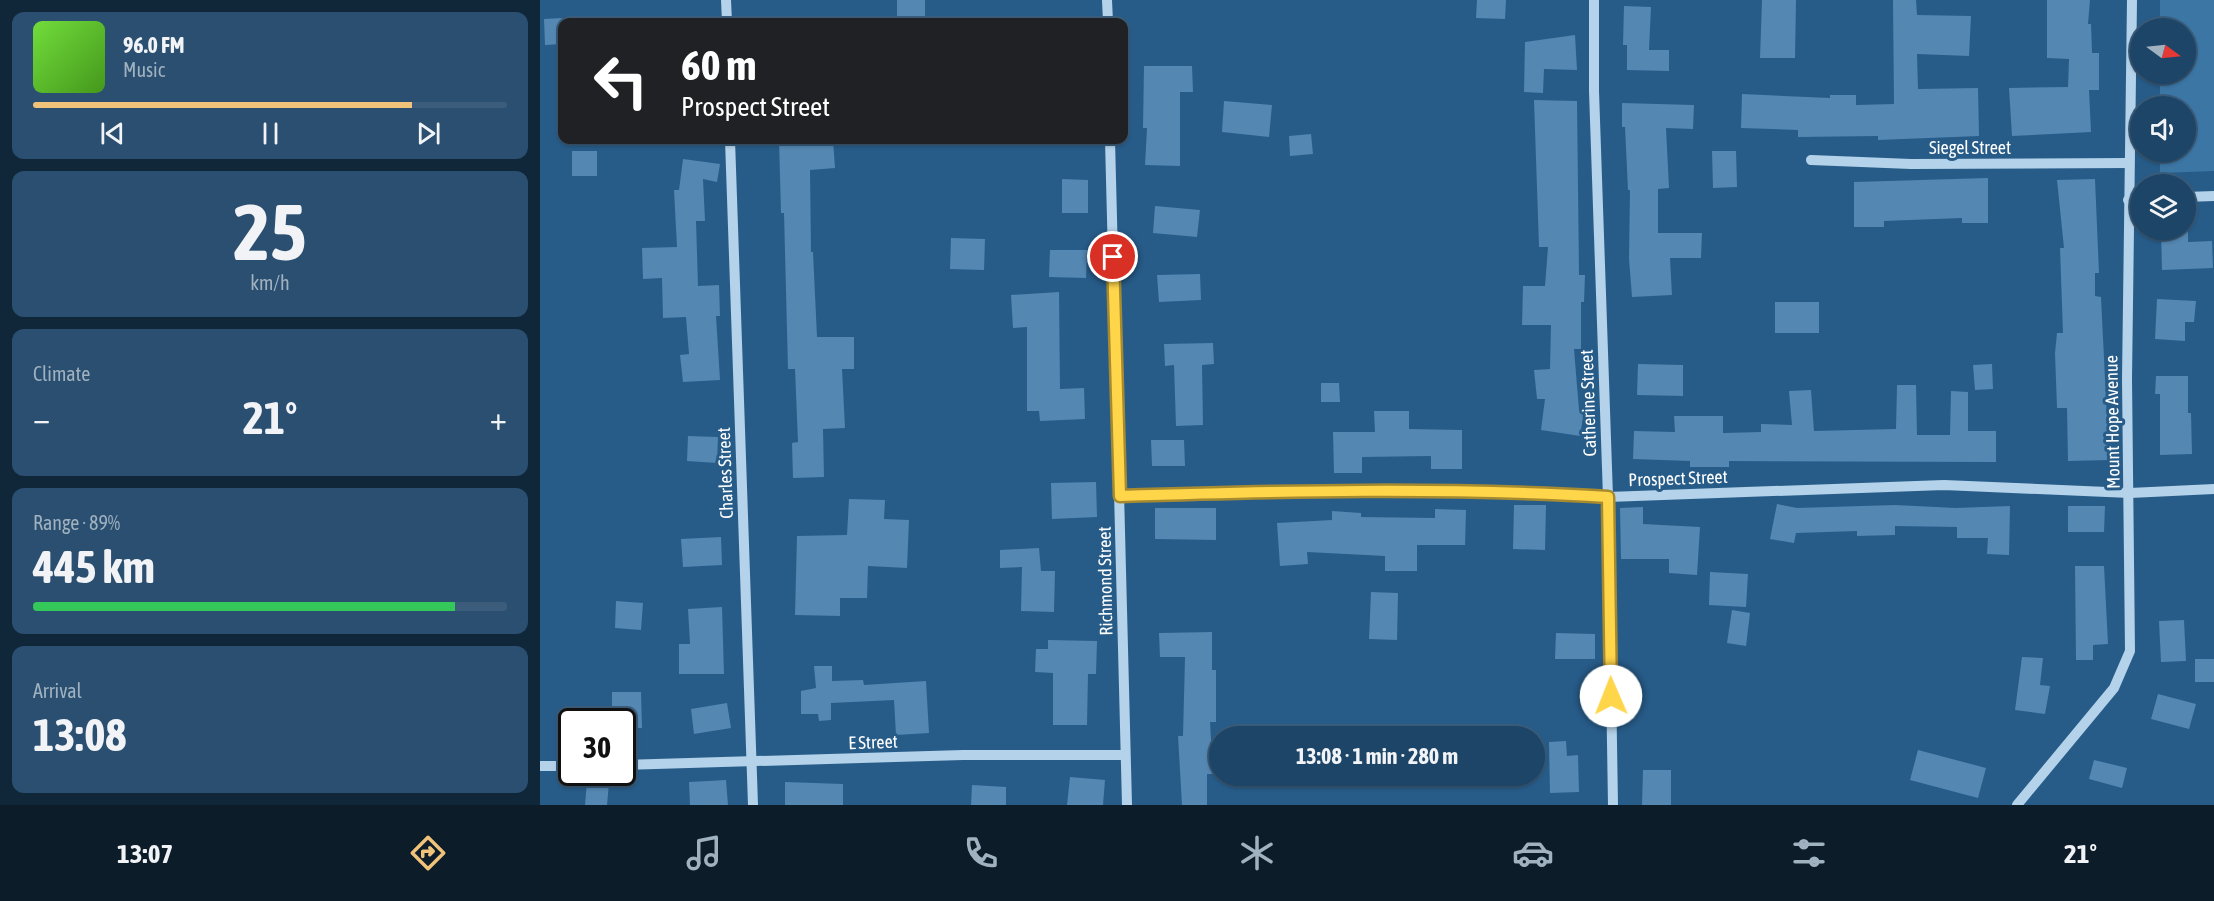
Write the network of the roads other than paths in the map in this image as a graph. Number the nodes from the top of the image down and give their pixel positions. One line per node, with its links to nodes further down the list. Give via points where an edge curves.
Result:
1 (726, 0): 5 (street)
2 (1107, 0): 6 (street)
3 (1594, 0): 17 (street, Catherine Street)
4 (2132, 0): 10 (street, Mount Hope Avenue)
5 (726, 18)
6 (1108, 18)
7 (730, 144): 19 (street, Charles Street)
8 (1110, 144): 16 (street, Richmond Street)
9 (1811, 160): 10 (street, Siegel Street, via 1911,164)
10 (2129, 163): 13 (street, Mount Hope Avenue)
11 (2214, 196): 12 (street)
12 (2196, 197)
13 (2128, 200): 15 (street, Mount Hope Avenue)
14 (2214, 489): 15 (street, Prospect Street)
15 (2130, 493): 17 (street, Prospect Street, via 1944,485); 26 (street, Mount Hope Avenue, via 2132,634 2126,665 2114,688)
16 (1120, 496): 17 (street, Prospect Street, via 1500,491); 18 (street, Richmond Street)
17 (1608, 497): 25 (street, Catherine Street)
18 (1125, 755): 19 (street, E Street, via 963,755); 24 (street, Richmond Street)
19 (751, 763): 20 (street, E Street); 23 (street, Charles Street)
20 (636, 765)
21 (540, 766): 22 (street)
22 (558, 766)
23 (753, 805)
24 (1127, 805)
25 (1613, 805)
26 (2017, 805)

